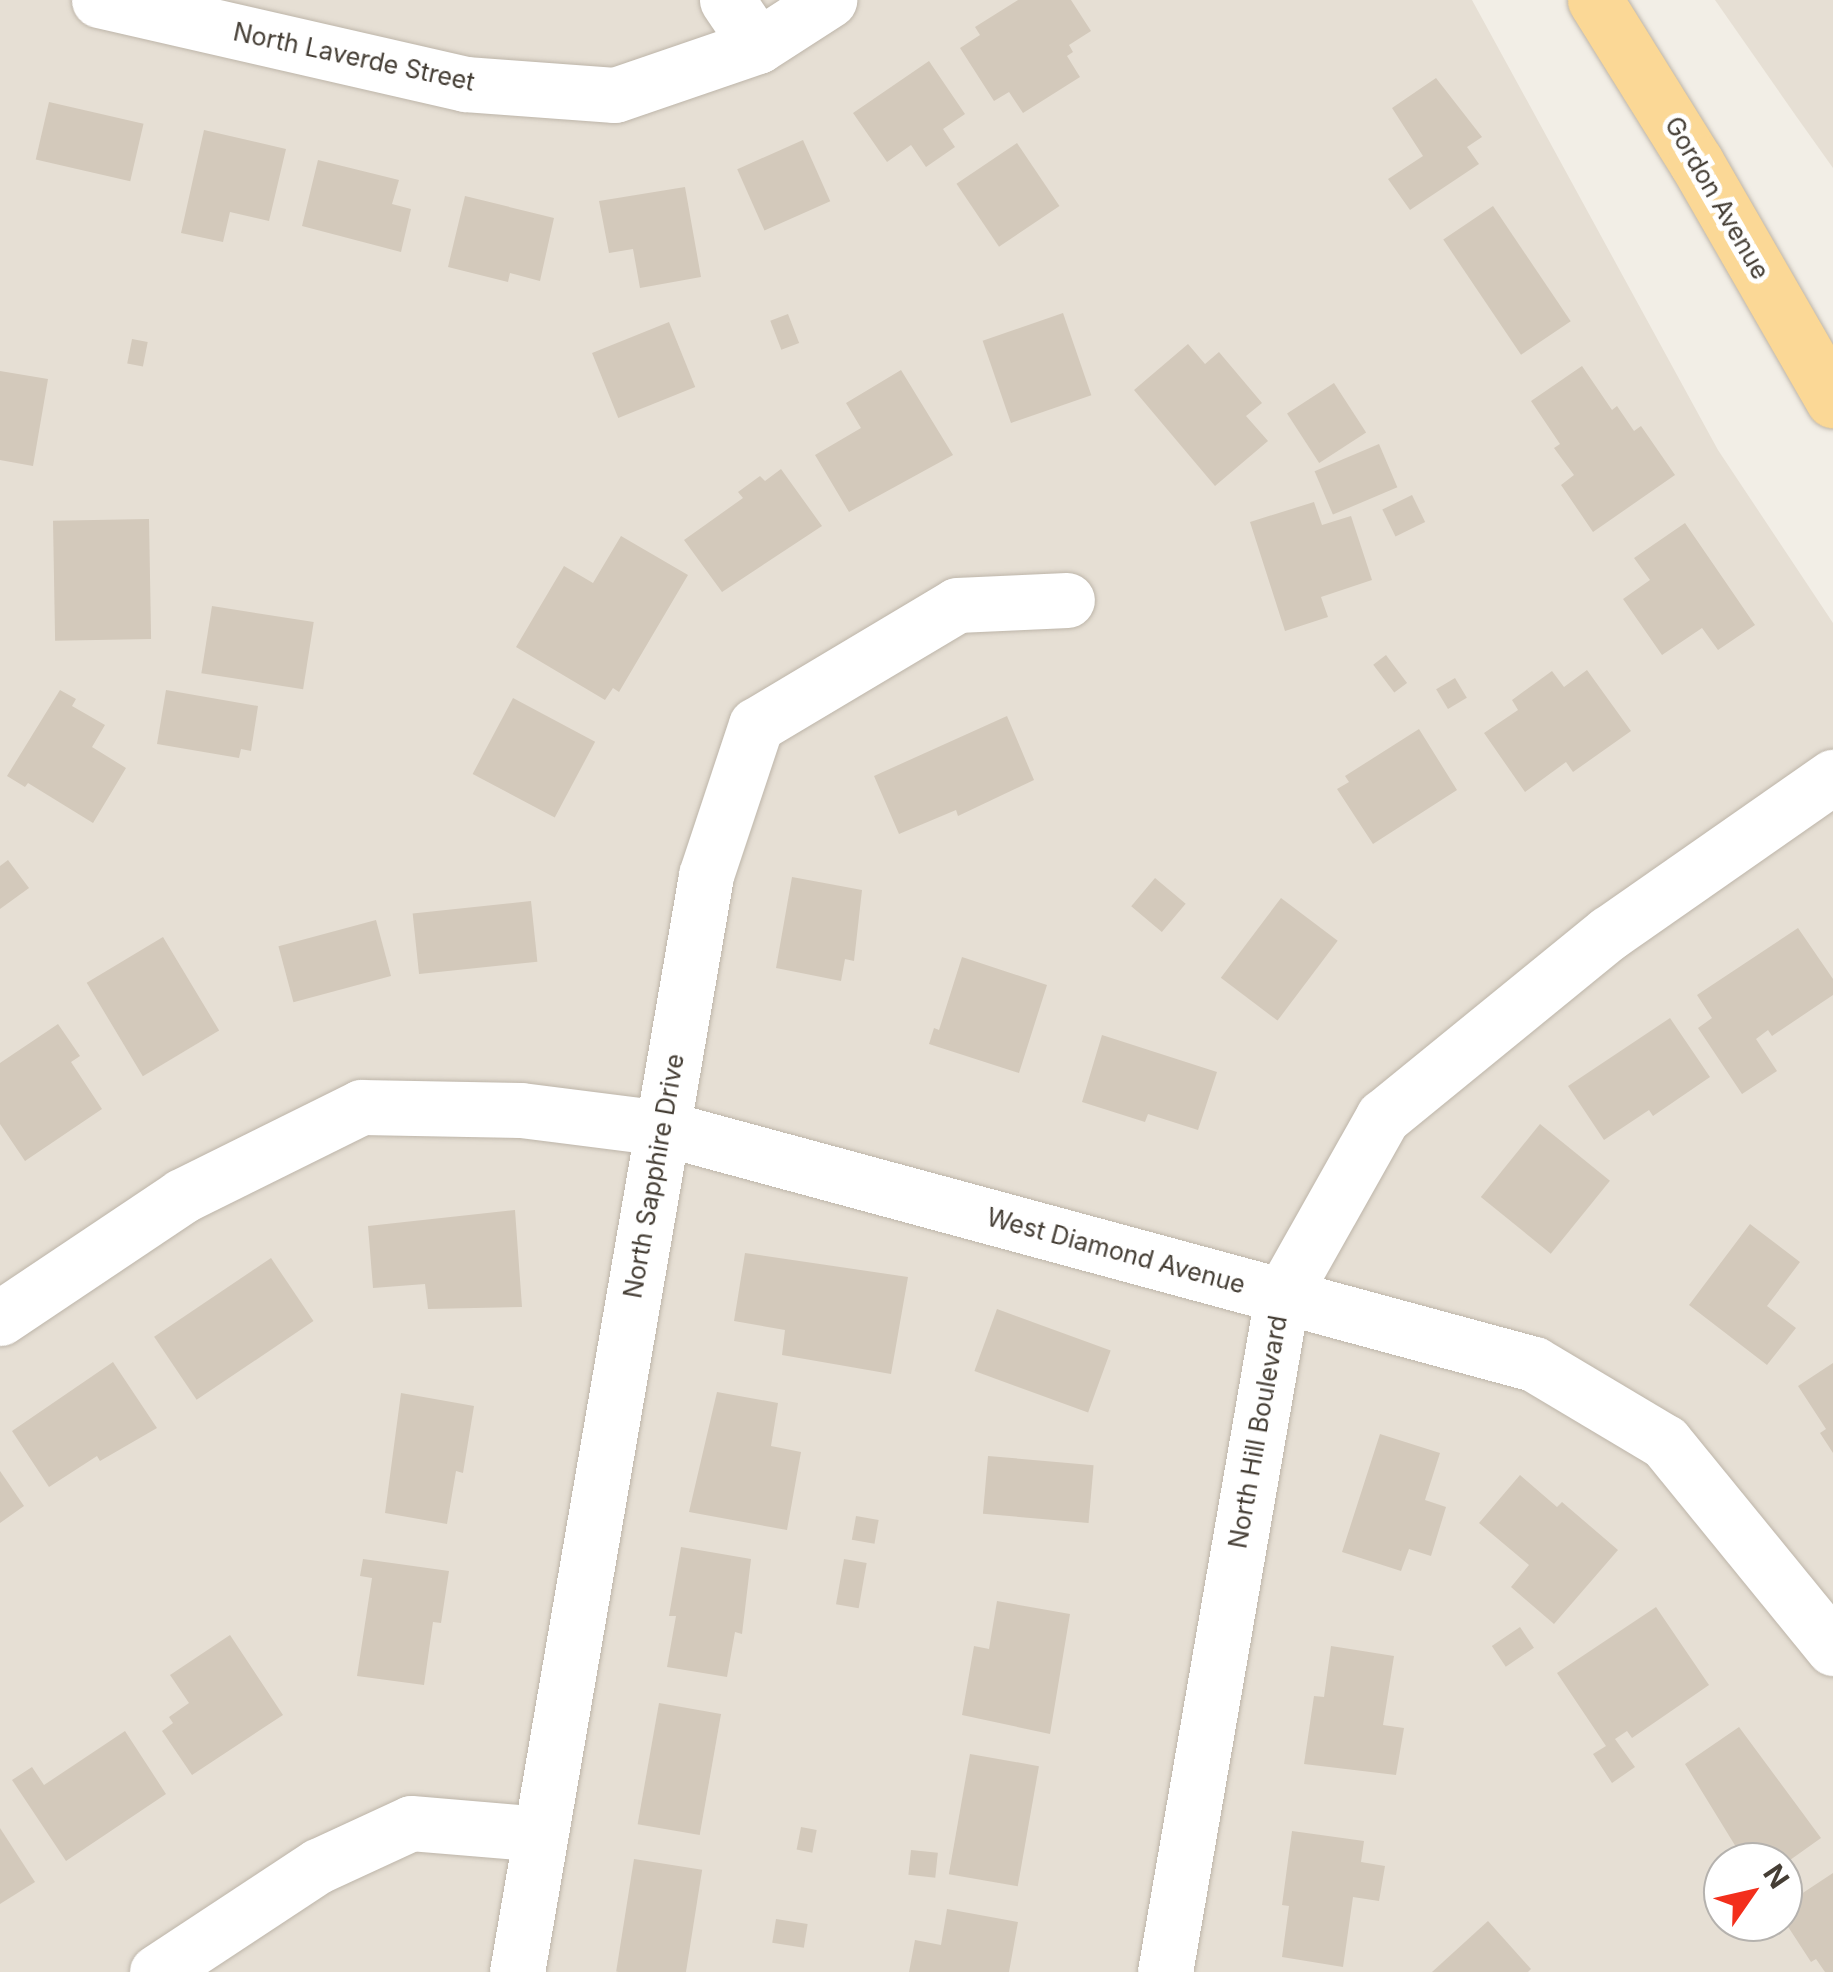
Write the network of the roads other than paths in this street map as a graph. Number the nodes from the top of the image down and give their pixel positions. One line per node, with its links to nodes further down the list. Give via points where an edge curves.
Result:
1 (100, 0): 5 (street, North Laverde Street, via 465,84 596,94 615,95)
2 (727, 0): 5 (street)
3 (829, 0): 5 (street, North Laverde Street)
4 (1595, 0): 6 (main road, Gordon Avenue)
5 (758, 46)
6 (1832, 395)
7 (1068, 600): 9 (street, North Sapphire Drive, via 957,604 756,726 706,875)
8 (1833, 777): 10 (street, North Hill Boulevard, via 1609,933 1383,1117)
9 (662, 1128): 10 (street, West Diamond Avenue); 11 (street, West Diamond Avenue, via 521,1110 361,1107 182,1196); 13 (street, North Sapphire Drive)
10 (1282, 1296): 12 (street, West Diamond Avenue, via 1534,1364 1665,1442); 16 (street, North Hill Boulevard)
11 (0, 1318)
12 (1828, 1640)
13 (541, 1834): 14 (street, via 411,1823 318,1866); 15 (street, North Sapphire Drive)
14 (158, 1972)
15 (517, 1972)
16 (1165, 1972)

